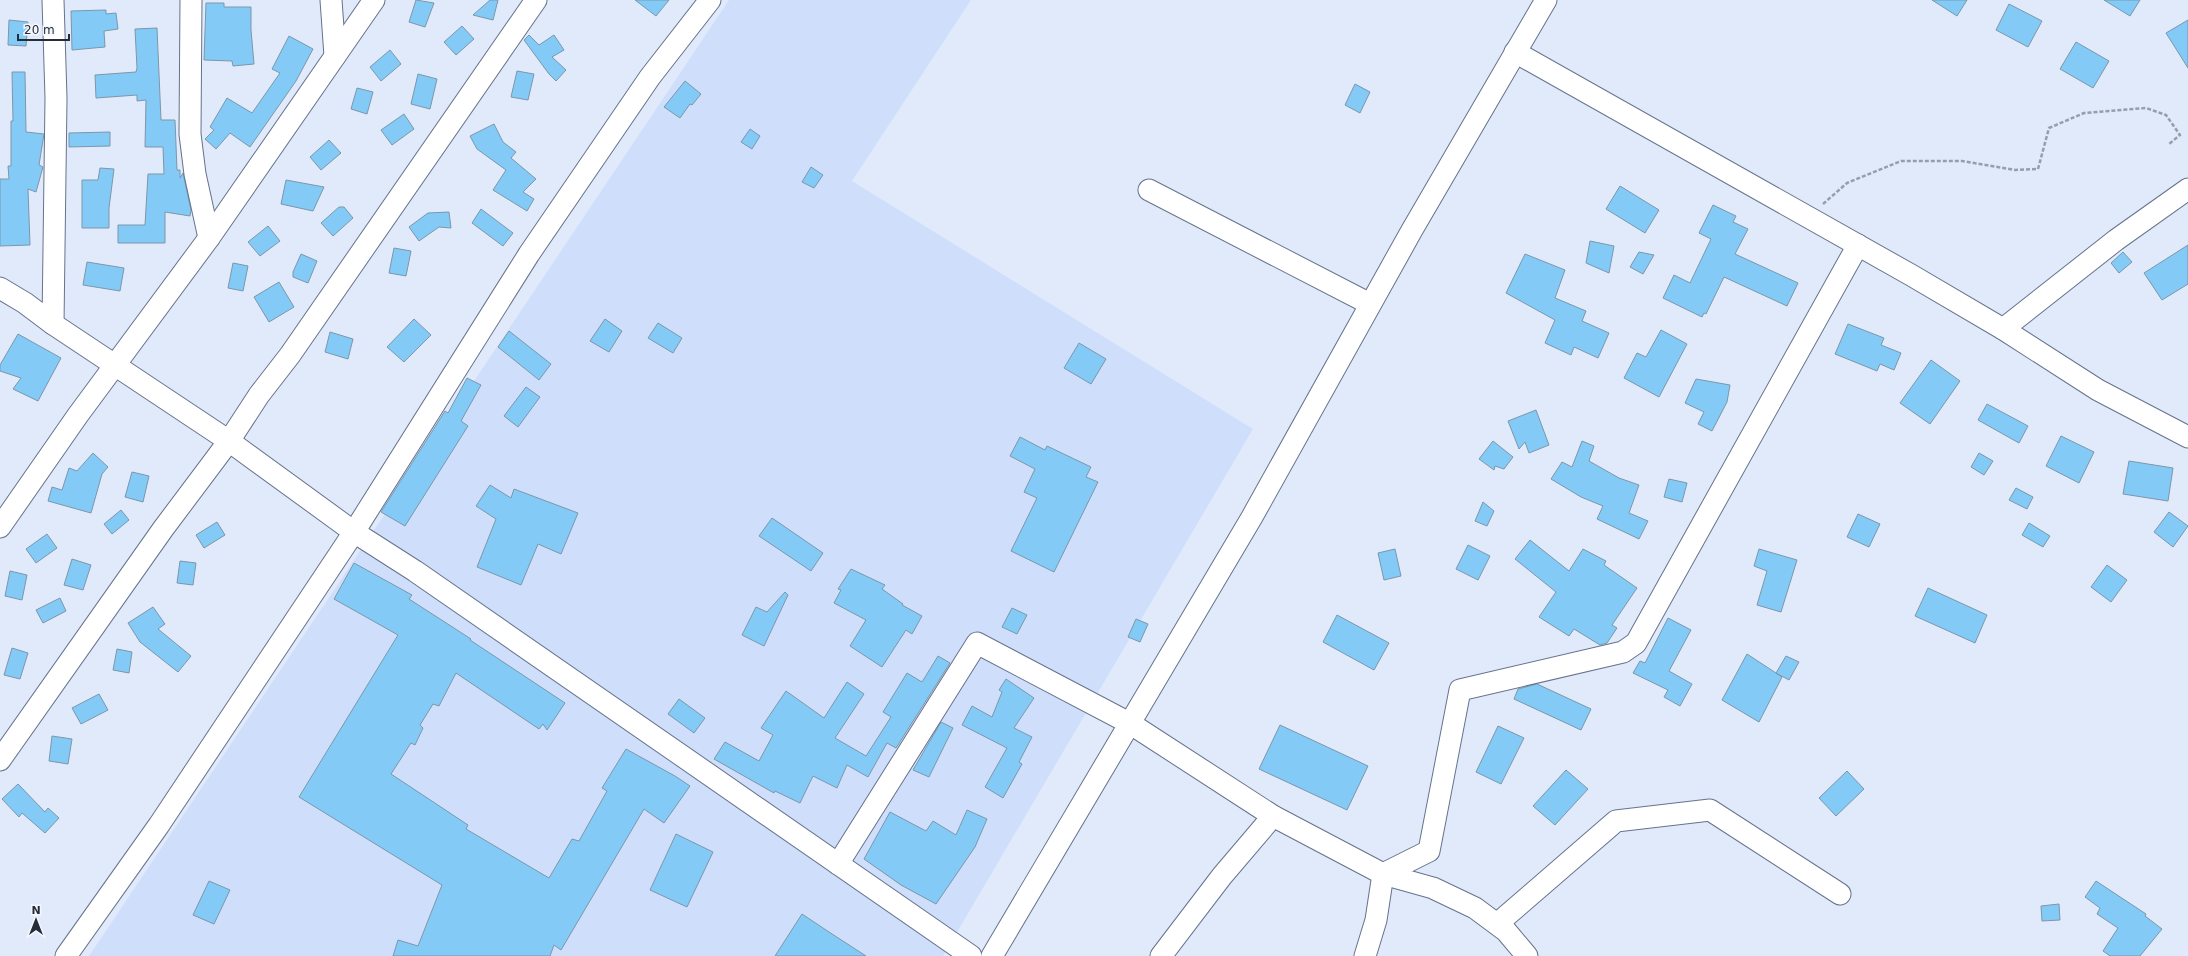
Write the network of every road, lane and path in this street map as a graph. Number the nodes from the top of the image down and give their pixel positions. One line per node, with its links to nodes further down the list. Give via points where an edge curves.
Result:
1 (53, 0): 18 (street, via 56,98)
2 (191, 0): 14 (street, via 190,134 195,174)
3 (331, 0): 9 (street)
4 (374, 0): 9 (street)
5 (536, 0): 22 (street)
6 (710, 0): 24 (street, via 650,77 529,254)
7 (1546, 0): 8 (street)
8 (1515, 52): 13 (street); 17 (street)
9 (335, 56): 14 (street)
10 (2169, 144): 13 (path, via 2180,135 2166,115 2146,108 2084,113 2049,128 2038,169 2015,170 1962,161 1901,161 1847,183)
11 (2188, 189): 19 (street, via 2116,240)
12 (1149, 190): 17 (street)
13 (1807, 217): 15 (street)
14 (209, 238): 20 (street)
15 (1858, 245): 19 (street); 29 (street, via 1636,643 1623,652 1460,690 1429,851)
16 (0, 288): 18 (street, via 26,302)
17 (1370, 304): 25 (street, via 1252,517)
18 (54, 324): 20 (street)
19 (2003, 329): 21 (street, via 2098,390)
20 (115, 365): 22 (street); 23 (street)
21 (2188, 437)
22 (229, 441): 24 (street); 26 (street, via 163,529)
23 (0, 527)
24 (354, 532): 28 (street); 32 (street, via 163,818)
25 (1131, 724): 27 (street); 28 (street, via 977,643); 34 (street)
26 (0, 760)
27 (1273, 816): 29 (street); 35 (street, via 1222,876)
28 (838, 864): 33 (street)
29 (1383, 874): 31 (street, via 1433,888 1474,908); 36 (street, via 1376,920)
30 (1840, 894): 31 (street, via 1710,810 1616,821)
31 (1496, 924): 37 (street, via 1506,931)
32 (66, 956)
33 (971, 956)
34 (992, 956)
35 (1161, 956)
36 (1365, 956)
37 (1527, 956)

